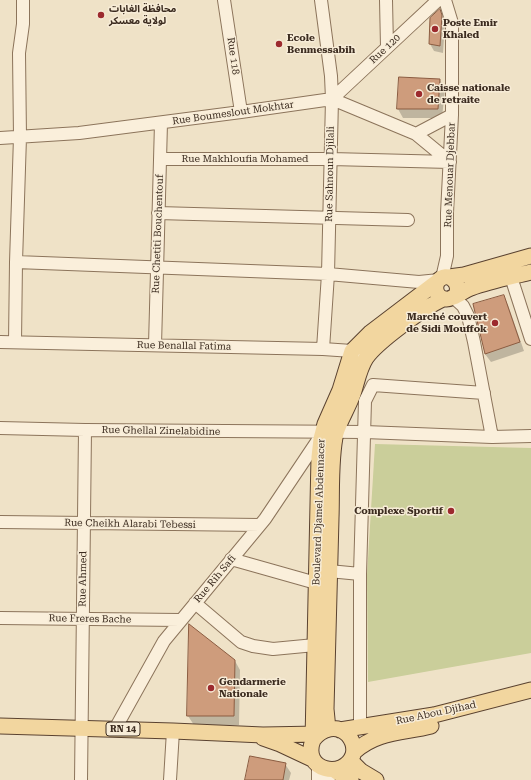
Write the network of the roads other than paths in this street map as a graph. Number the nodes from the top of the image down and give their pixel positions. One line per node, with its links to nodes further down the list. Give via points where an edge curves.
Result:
1 (23, 0): 13 (street, via 19,53)
2 (224, 0): 9 (street, Rue 118)
3 (321, 0): 8 (street, Rue Sahnoun Djilali)
4 (386, 0): 7 (street)
5 (438, 0): 7 (street, Rue 120)
6 (445, 0): 10 (street, Rue Menouar Djebbar, via 452,23)
7 (388, 47): 8 (street, Rue 120)
8 (332, 99): 9 (street, Rue Boumeslout Mokhtar); 12 (street); 16 (street, Rue Sahnoun Djilali)
9 (241, 112): 11 (street, Rue Boumeslout Mokhtar)
10 (452, 115): 12 (street); 17 (street, Rue Menouar Djebbar)
11 (161, 123): 13 (street, Rue Boumeslout Mokhtar); 15 (street, Rue Chetiti Bouchentouf)
12 (416, 134): 17 (street)
13 (20, 137): 14 (street, Rue Boumeslout Mokhtar); 22 (street)
14 (0, 138)
15 (160, 159): 16 (street, Rue Makhloufia Mohamed); 18 (street, Rue Chetiti Bouchentouf)
16 (331, 160): 17 (street, Rue Makhloufia Mohamed); 19 (street, Rue Sahnoun Djilali)
17 (450, 162): 27 (street, Rue Menouar Djebbar, via 447,213)
18 (158, 213): 19 (street); 23 (street, Rue Chetiti Bouchentouf)
19 (329, 218): 20 (street); 25 (street, Rue Sahnoun Djilali)
20 (408, 220)
21 (531, 256): 27 (main road, Boulevard Djamel Abdennacer)
22 (16, 262): 23 (street); 30 (street)
23 (157, 268): 25 (street); 31 (street, Rue Chetiti Bouchentouf)
24 (531, 272): 26 (main road, Boulevard Djamel Abdennacer)
25 (328, 274): 27 (street); 32 (street, Rue Sahnoun Djilali)
26 (511, 277): 27 (main road, Boulevard Djamel Abdennacer, via 473,287); 28 (street)
27 (448, 285): 33 (main road, Boulevard Djamel Abdennacer, via 370,333); 34 (main road, Boulevard Djamel Abdennacer, via 431,305 374,348); 35 (street, via 468,316)
28 (531, 339)
29 (0, 342): 30 (street, Rue Benallal Fatima)
30 (15, 342): 31 (street, Rue Benallal Fatima)
31 (155, 345): 32 (street, Rue Benallal Fatima)
32 (323, 349): 33 (street, Rue Benallal Fatima)
33 (352, 351): 34 (street, Rue Benallal Fatima); 39 (main road, Boulevard Djamel Abdennacer)
34 (367, 357): 39 (main road, Boulevard Djamel Abdennacer, via 359,372 353,393)
35 (484, 393): 38 (street, via 374,385 365,401); 41 (street)
36 (0, 428): 37 (street, Rue Ghellal Zinelabidine)
37 (85, 430): 39 (street, Rue Ghellal Zinelabidine); 43 (street, Rue Ahmed)
38 (365, 432): 39 (street, Rue Ghellal Zinelabidine); 41 (street, Rue Ghellal Zinelabidine); 47 (street)
39 (329, 433): 44 (street, Rue Rih Safi); 46 (main road, Boulevard Djamel Abdennacer, via 333,457); 48 (main road, Boulevard Djamel Abdennacer, via 319,457)
40 (531, 436): 41 (street, Rue Ghellal Zinelabidine)
41 (492, 437)
42 (0, 522): 43 (street, Rue Cheikh Alarabi Tebessi)
43 (84, 523): 44 (street, Rue Cheikh Alarabi Tebessi); 51 (street, Rue Ahmed)
44 (260, 525): 45 (street, Rue Rih Safi)
45 (231, 559): 48 (street); 49 (street, Rue Rih Safi)
46 (329, 571): 47 (street); 61 (main road, Boulevard Djamel Abdennacer, via 326,709)
47 (360, 574): 58 (street)
48 (316, 583): 53 (main road, Boulevard Djamel Abdennacer)
49 (195, 603): 52 (street, Rue Rih Safi); 53 (street, via 241,642 273,649)
50 (0, 618): 51 (street, Rue Freres Bache)
51 (83, 619): 52 (street, Rue Freres Bache); 57 (street, Rue Ahmed)
52 (180, 620): 59 (street, Rue Rih Safi, via 164,641)
53 (315, 645): 61 (main road, Boulevard Djamel Abdennacer)
54 (531, 690): 58 (main road, Rue Abou Djihad, via 434,715)
55 (531, 700): 63 (main road, Rue Abou Djihad, via 423,728 380,736 366,742)
56 (0, 726): 57 (main road, RN 14)
57 (82, 728): 59 (main road, RN 14); 66 (street, Rue Ahmed)
58 (360, 728): 61 (main road, Rue Abou Djihad)
59 (115, 729): 60 (main road, RN 14)
60 (173, 730): 62 (main road, RN 14); 67 (street)
61 (322, 733): 62 (main road, RN 14); 63 (main road, via 346,734 351,739); 64 (main road, via 310,752)
62 (247, 734): 64 (main road, RN 14, via 280,744)
63 (353, 756): 65 (main road, via 342,770); 69 (main road, via 361,771)
64 (316, 768): 65 (main road)
65 (332, 775): 68 (main road)
66 (81, 780)
67 (170, 780)
68 (351, 780)
69 (376, 780)

